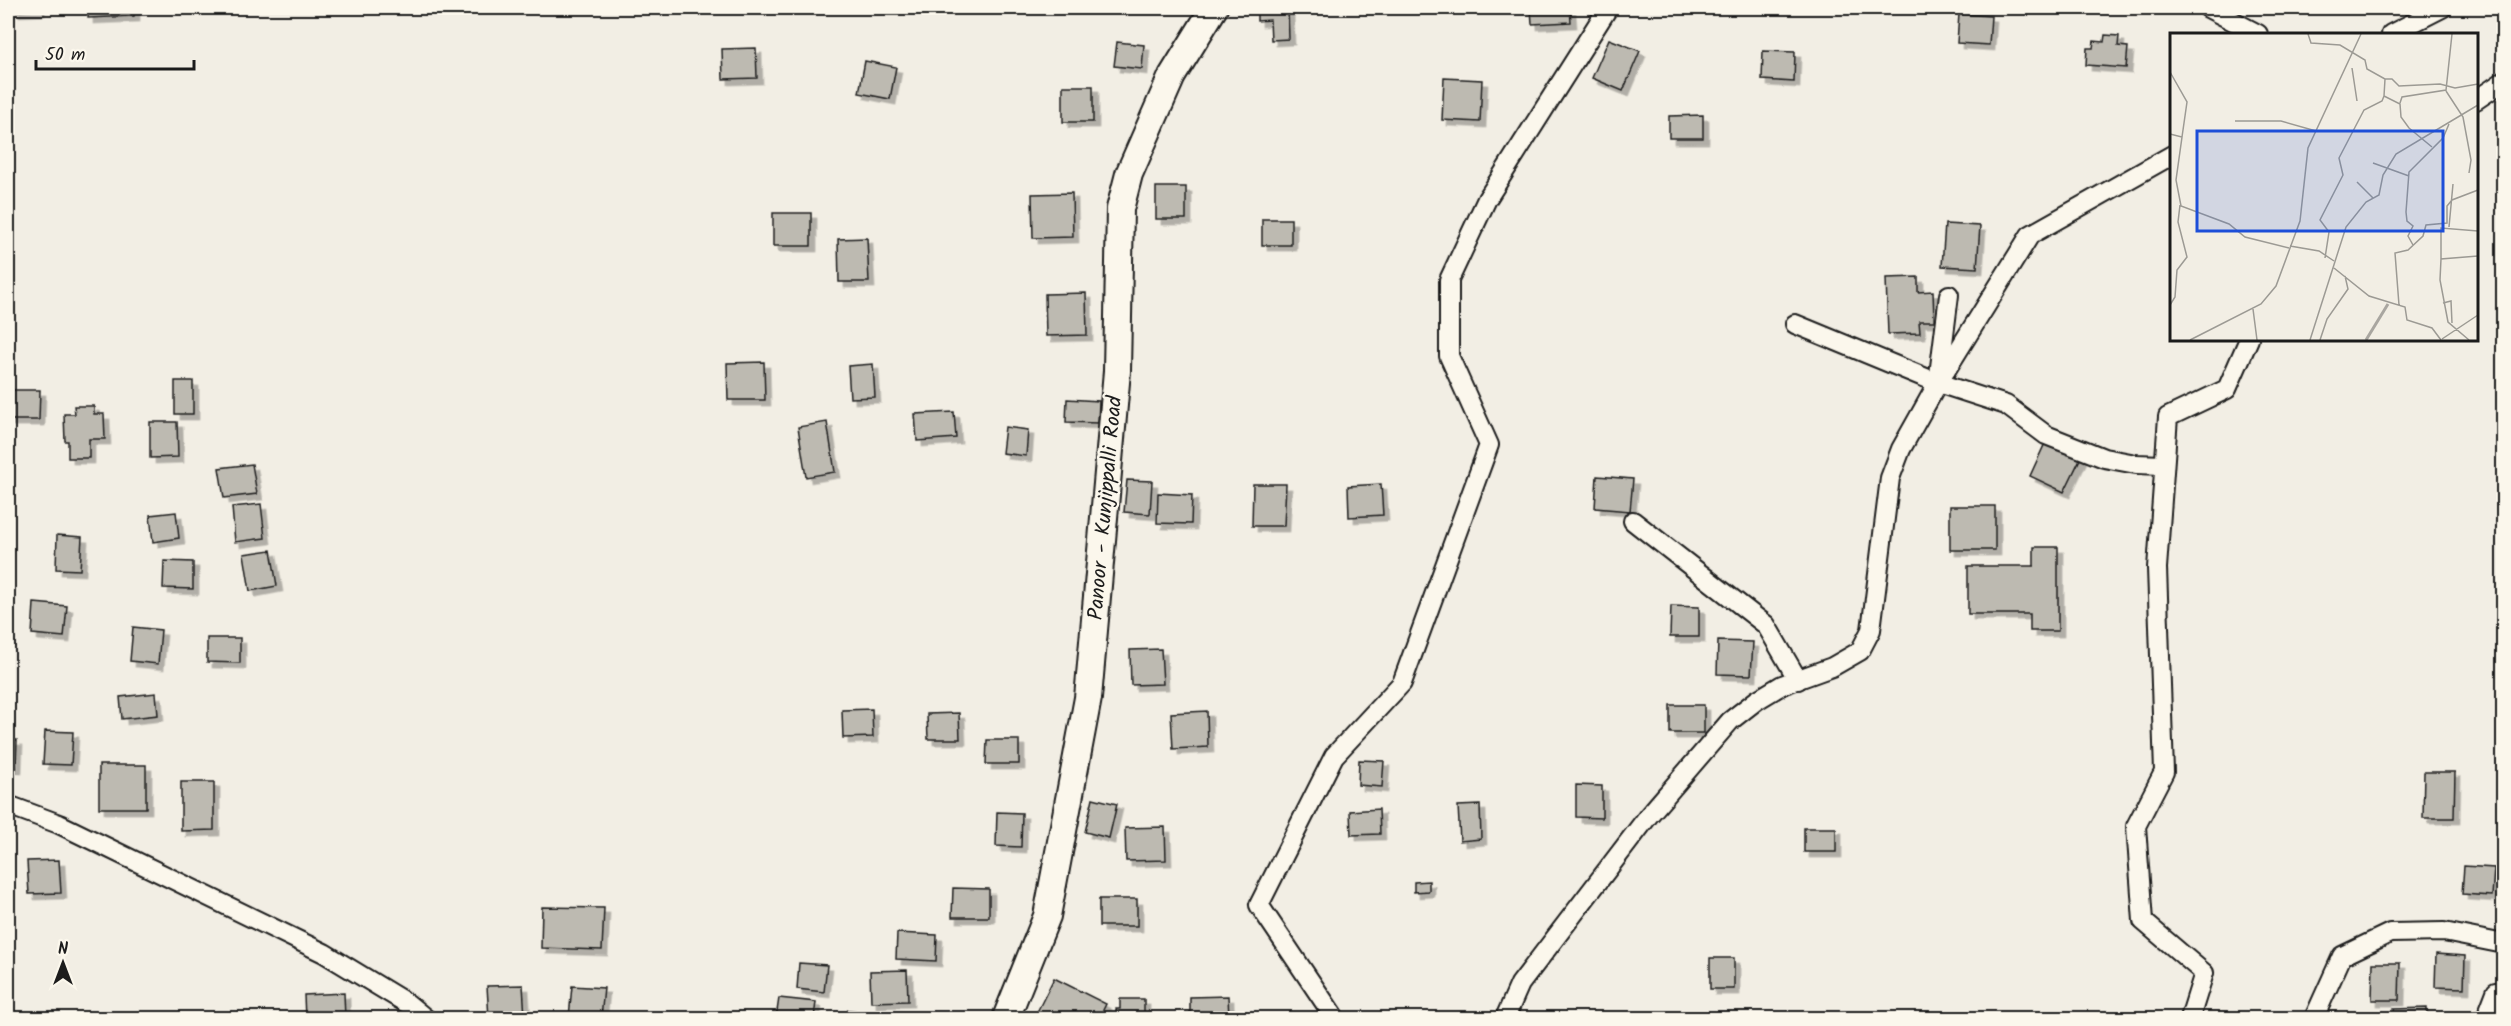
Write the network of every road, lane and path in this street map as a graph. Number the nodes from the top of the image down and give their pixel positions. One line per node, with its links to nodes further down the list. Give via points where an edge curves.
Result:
1 (1214, 8): 21 (main road, Panoor - Kunjippalli Road, via 1172,76 1129,174 1120,209 1117,371 1088,699 1047,916)
2 (1608, 8): 22 (street, via 1487,199 1449,280 1449,356 1489,446 1402,683 1334,756 1259,905)
3 (2208, 8): 5 (street)
4 (2442, 8): 6 (street)
5 (2256, 33)
6 (2393, 33)
7 (2504, 81): 8 (street)
8 (2478, 99)
9 (2170, 156): 13 (street, via 2030,235)
10 (1949, 295): 13 (street)
11 (1795, 324): 13 (street)
12 (2249, 340): 14 (street, via 2227,389 2168,417)
13 (1938, 383): 14 (street, via 2006,405 2046,435 2104,458); 16 (street, via 1901,449 1890,478 1870,630 1860,651)
14 (2163, 465): 24 (street, via 2157,568 2164,772 2136,826 2143,921 2204,973)
15 (1633, 521): 16 (street, via 1766,625)
16 (1798, 680): 23 (street, via 1757,700 1730,721 1664,798 1520,984)
17 (8, 805): 20 (street, via 59,825 324,953)
18 (2504, 944): 25 (street, via 2444,932 2390,933 2342,956)
19 (2504, 991): 26 (street, via 2496,992)
20 (425, 1018)
21 (1006, 1018)
22 (1335, 1018)
23 (1505, 1018)
24 (2190, 1018)
25 (2314, 1018)
26 (2486, 1018)

